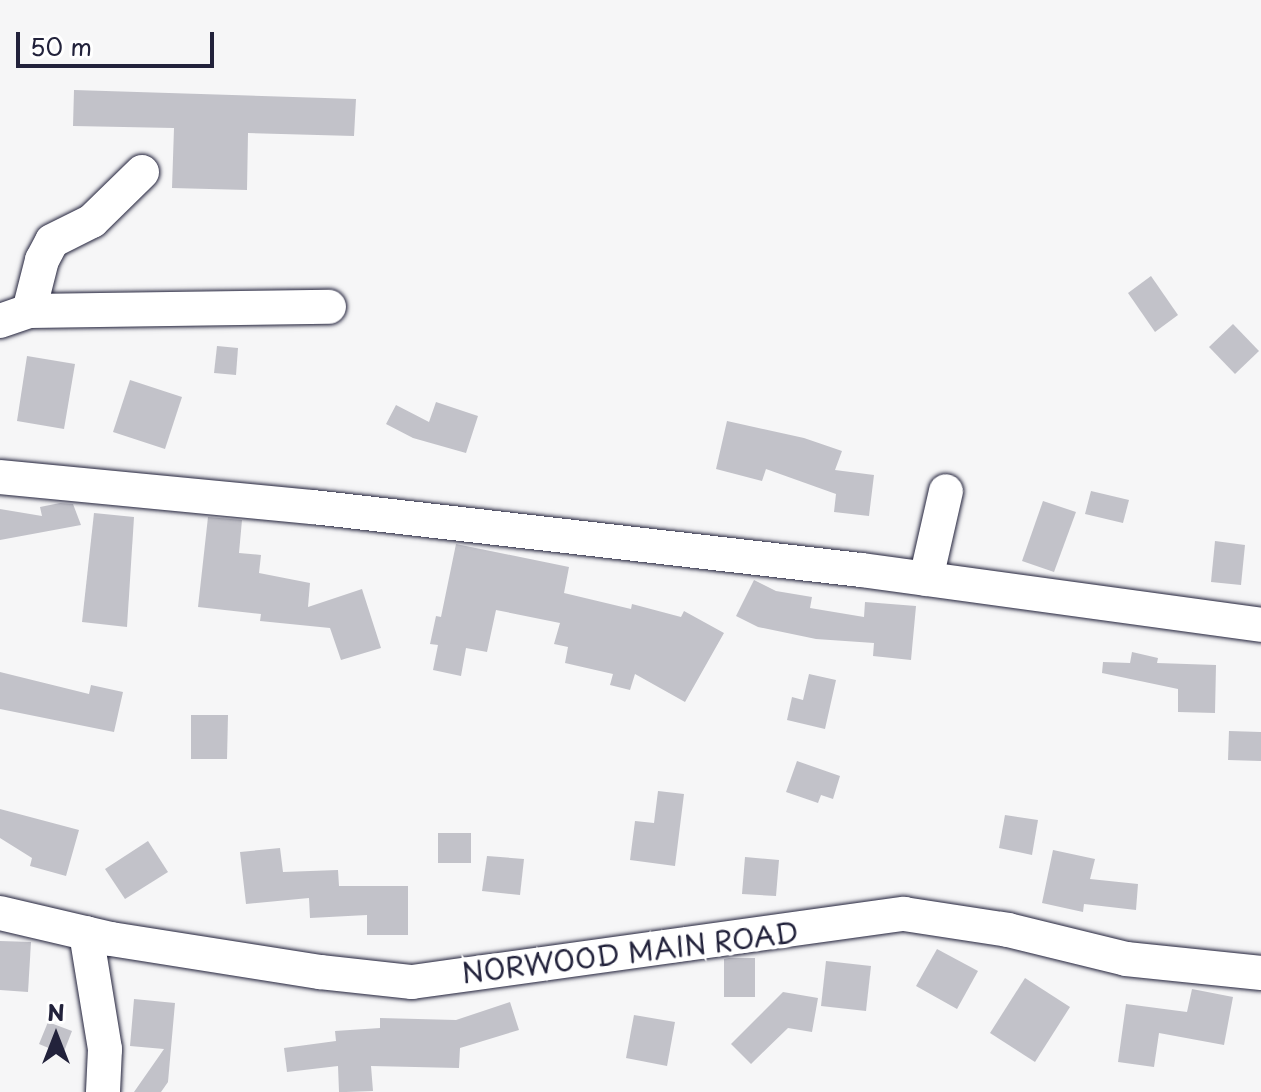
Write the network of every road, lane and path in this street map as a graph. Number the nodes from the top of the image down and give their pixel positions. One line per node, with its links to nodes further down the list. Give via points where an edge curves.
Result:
1 (142, 172): 3 (street, via 92,221 52,241)
2 (329, 307): 3 (street)
3 (15, 316)
4 (0, 477): 6 (street, via 313,507)
5 (946, 491): 6 (street)
6 (926, 579): 7 (street)
7 (1261, 625)
8 (0, 913): 9 (street, NORWOOD MAIN ROAD)
9 (86, 933): 10 (street, NORWOOD MAIN ROAD, via 412,982 904,914 1008,930 1126,959); 11 (street, via 105,1049)
10 (1261, 973)
11 (103, 1092)

